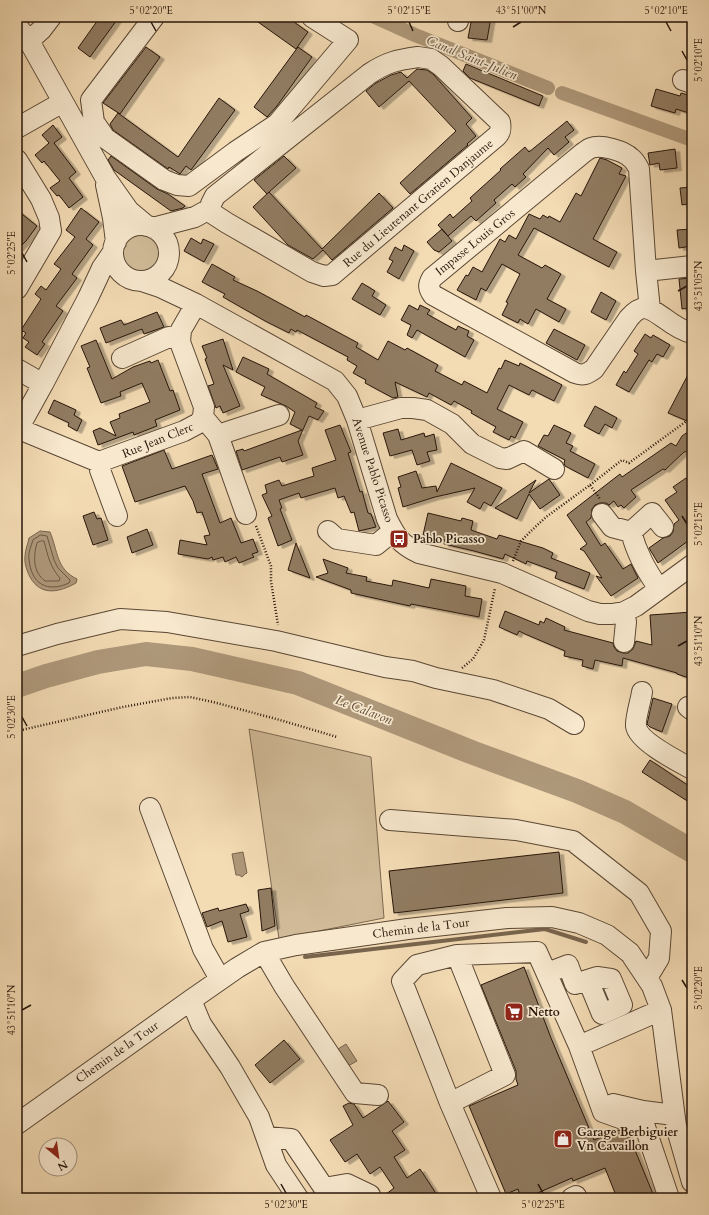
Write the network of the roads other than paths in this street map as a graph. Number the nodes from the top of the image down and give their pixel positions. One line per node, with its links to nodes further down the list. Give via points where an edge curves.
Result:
1 (51, 17): 4 (street, via 42,30)
2 (154, 17): 3 (street, via 91,100 94,122 105,138 164,180 189,186 277,124 348,40)
3 (312, 17)
4 (23, 34): 5 (street)
5 (63, 102): 6 (street); 8 (street)
6 (17, 128)
7 (17, 160): 16 (street, via 40,199 49,218 51,231)
8 (104, 177): 10 (street, via 128,210); 11 (street, via 113,218)
9 (202, 214): 9 (street, Rue du Lieutenant Gratien Danjaume, via 227,223 312,272 324,276 332,275 497,136 500,132 500,122 431,59 399,59 382,65 369,74 215,196); 10 (street); 12 (street)
10 (150, 227): 11 (street, via 132,227 125,231); 12 (street, via 163,236)
11 (115, 247): 15 (street, via 114,260 117,268 122,274); 18 (street)
12 (167, 258): 15 (street, via 155,277); 17 (street, via 169,282)
13 (692, 266): 14 (street)
14 (646, 271): 20 (street, Impasse Louis Gros); 20 (street, Impasse Louis Gros, via 639,169 630,157 609,148 592,147 432,278 428,283 428,289 433,295 580,375 594,369 634,312 643,308)
15 (135, 280): 17 (street, Avenue Pablo Picasso); 18 (street, via 103,284)
16 (17, 290)
17 (178, 295): 19 (street, Avenue Pablo Picasso)
18 (88, 298): 25 (street)
19 (196, 304): 22 (street); 28 (street, Avenue Pablo Picasso, via 335,381 347,396)
20 (650, 309): 21 (street)
21 (692, 333)
22 (180, 335): 23 (street, via 169,337); 27 (street, Rue Jean Clerc, via 180,342 204,407)
23 (122, 358)
24 (17, 369): 25 (street)
25 (43, 384): 29 (street)
26 (279, 415): 30 (street)
27 (203, 417): 30 (street); 31 (street, Rue Jean Clerc, via 199,423 184,431)
28 (357, 420): 32 (street, via 401,408 427,410 452,424 472,444 500,458 507,459 524,451); 37 (street, Avenue Pablo Picasso, via 387,519)
29 (18, 430): 31 (street)
30 (218, 435): 34 (street)
31 (99, 462): 35 (street)
32 (554, 469)
33 (603, 509): 39 (street, via 612,527)
34 (246, 514)
35 (117, 516)
36 (663, 527): 39 (street, via 652,513)
37 (393, 530): 38 (street, via 376,545 337,539); 42 (street, Avenue Pablo Picasso, via 407,547 419,553 502,573 588,611 600,614)
38 (328, 531)
39 (631, 532): 41 (street, via 635,548)
40 (692, 565): 41 (street, Avenue Pablo Picasso)
41 (659, 589): 42 (street, Avenue Pablo Picasso)
42 (624, 612): 43 (street)
43 (624, 642)
44 (17, 646): 46 (street, via 120,619 166,622 276,641 500,692 549,708)
45 (642, 692): 47 (street, via 636,727 643,739)
46 (574, 724)
47 (692, 769)
48 (150, 808): 54 (street, via 203,949)
49 (390, 820): 53 (street, via 516,830 573,840 640,893 661,931 658,958)
50 (264, 952): 53 (street, Chemin de la Tour, via 408,929 506,918 552,917 580,924 607,935 630,953); 54 (street, Chemin de la Tour); 59 (street, via 355,1093)
51 (457, 955): 52 (street, via 537,952); 61 (street, via 504,1075); 61 (street, via 417,965 402,981)
52 (547, 973): 55 (street, via 568,965 575,984); 58 (street)
53 (647, 978): 57 (street, Chemin de la Tour)
54 (220, 979): 56 (street, Chemin de la Tour)
55 (588, 980)
56 (191, 1000): 63 (street, Chemin de la Tour); 64 (street, via 201,1024 259,1117)
57 (661, 1010): 58 (street); 62 (street, Chemin de la Tour)
58 (579, 1046): 60 (street)
59 (378, 1095)
60 (599, 1102): 62 (street); 72 (street, via 603,1112 645,1127)
61 (450, 1103): 69 (street)
62 (675, 1121): 65 (street, via 683,1134); 66 (street, Chemin de la Tour)
63 (17, 1124)
64 (266, 1136): 67 (street, via 291,1139 324,1188 346,1184); 68 (street, via 276,1165)
65 (692, 1140)
66 (691, 1168)
67 (370, 1195)
68 (298, 1198)
69 (491, 1198)
70 (572, 1198): 71 (street)
71 (577, 1198)
72 (669, 1198)

